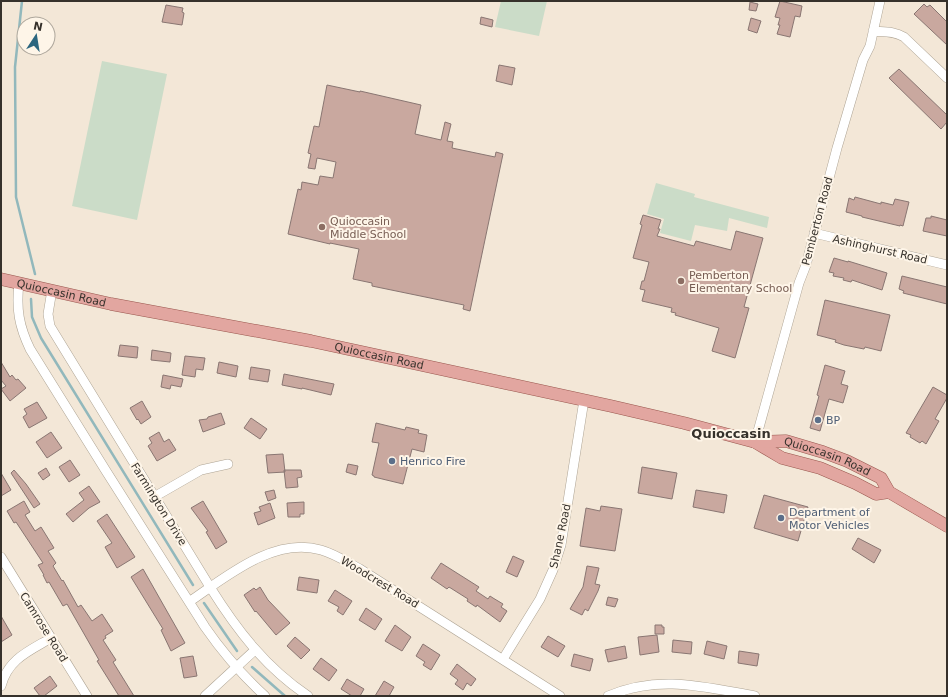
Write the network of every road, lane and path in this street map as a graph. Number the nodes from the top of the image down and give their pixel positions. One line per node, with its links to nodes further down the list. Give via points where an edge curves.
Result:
1 (880, 1): 2 (street, Pemberton Road)
2 (873, 32): 3 (street, via 890,32 904,37); 4 (street, Pemberton Road, via 870,46 862,60)
3 (947, 78)
4 (814, 233): 5 (street, Ashinghurst Road); 10 (street, Pemberton Road)
5 (947, 265)
6 (1, 279): 7 (main road, Quioccasin Road)
7 (19, 283): 8 (main road, Quioccasin Road); 17 (street, via 19,318 30,349)
8 (52, 290): 9 (main road, Quioccasin Road, via 169,316 311,341); 13 (street, Farmington Drive, via 48,314 50,326)
9 (584, 400): 10 (main road, Quioccasin Road); 20 (street, Shane Road, via 561,544 553,570 540,599)
10 (755, 442): 12 (main road, Quioccasin Road, via 782,458 820,468 876,494); 12 (main road, Quioccasin Road, via 786,441 823,452 881,478)
11 (228, 464): 13 (street, via 201,470)
12 (889, 492): 14 (main road, Quioccasin Road)
13 (154, 497): 16 (street, Farmington Drive)
14 (947, 526)
15 (1, 558): 18 (street, Camrose Road)
16 (210, 587): 17 (street, Woodcrest Road); 19 (street, Farmington Drive); 20 (street, Woodcrest Road, via 268,553 296,547 320,550 360,569)
17 (189, 602): 21 (street, via 218,647)
18 (51, 638): 22 (street, via 13,663); 23 (street, Camrose Road)
19 (255, 650): 21 (street); 26 (street, Farmington Drive, via 268,664)
20 (503, 659): 27 (street, Woodcrest Road)
21 (236, 668): 24 (street); 25 (street)
22 (1, 686)
23 (87, 696)
24 (205, 696)
25 (265, 696)
26 (308, 696)
27 (560, 696)
28 (608, 696): 29 (street, via 640,686 670,683 691,684)
29 (755, 696)

